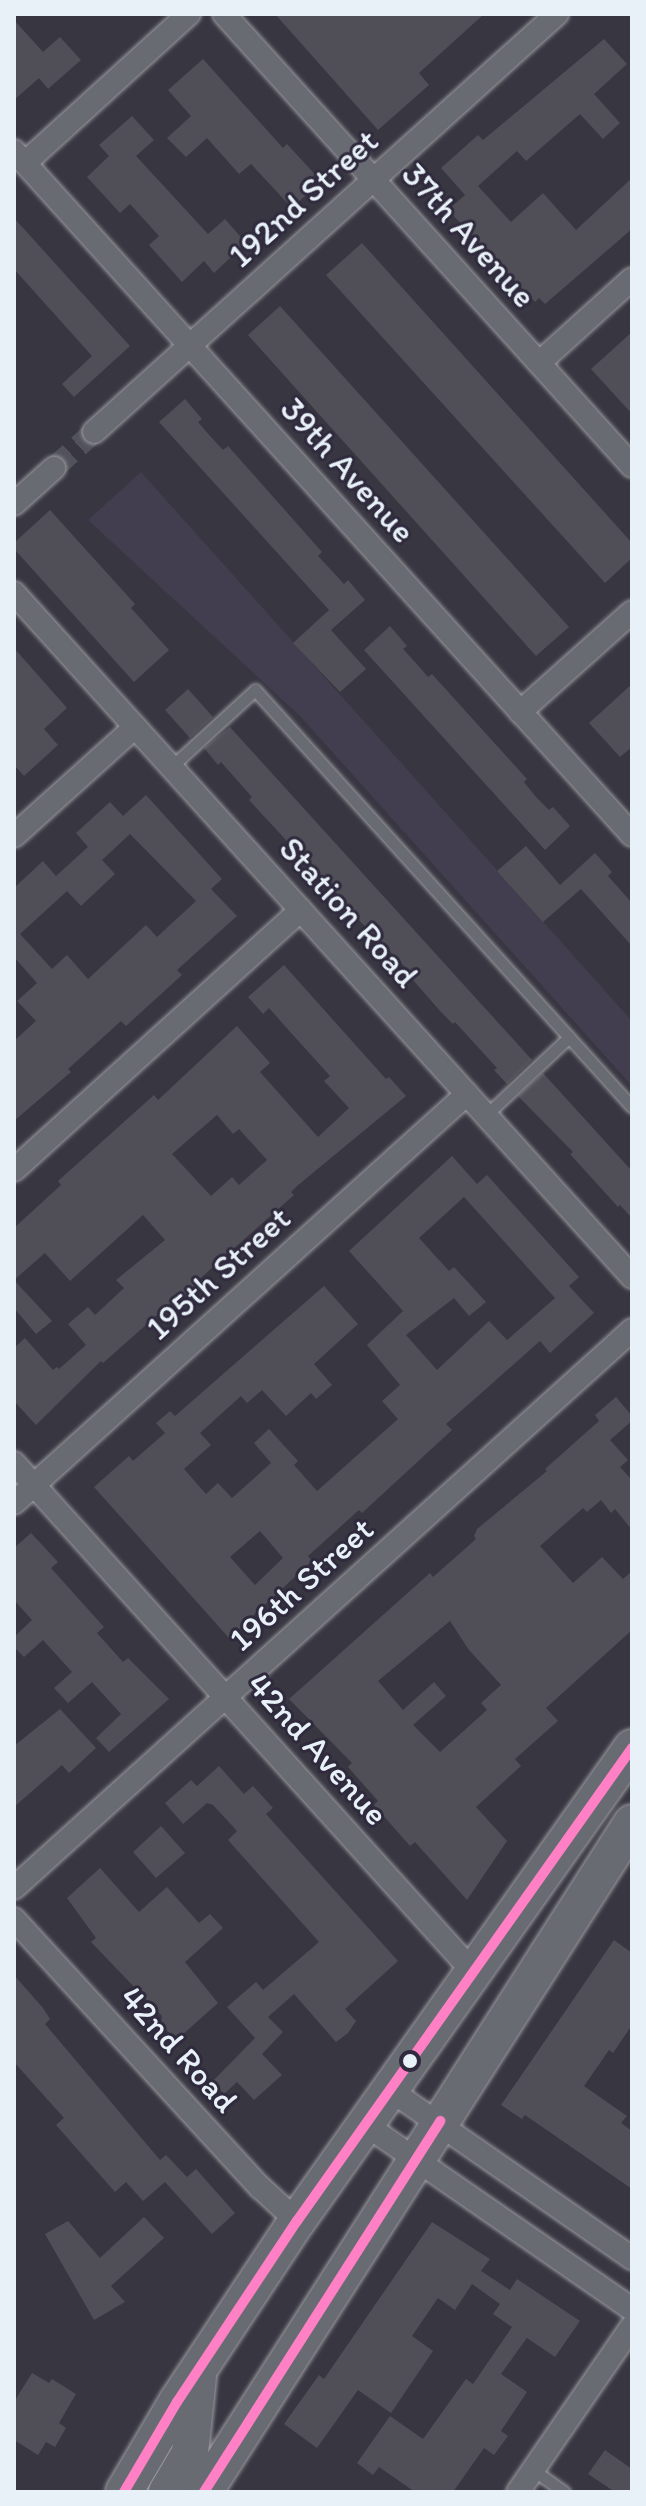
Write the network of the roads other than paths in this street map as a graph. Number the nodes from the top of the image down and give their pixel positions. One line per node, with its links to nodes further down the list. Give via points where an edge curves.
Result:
1 (189, 14): 4 (street)
2 (224, 14): 5 (street, 37th Avenue)
3 (557, 14): 5 (street, 192nd Street)
4 (19, 157): 7 (street, 39th Avenue)
5 (373, 180): 7 (street, 192nd Street); 8 (street, 37th Avenue)
6 (632, 279): 8 (street)
7 (190, 346): 9 (street, 192nd Street); 15 (street, 39th Avenue)
8 (539, 363): 10 (street, 37th Avenue)
9 (94, 432)
10 (632, 466)
11 (54, 468): 12 (street)
12 (14, 504)
13 (14, 593): 16 (street, Station Road)
14 (632, 612): 15 (street)
15 (520, 712): 18 (street, 39th Avenue)
16 (135, 727): 17 (street, Station Road); 19 (street)
17 (171, 767): 20 (street, Station Road); 21 (lane, via 255,690)
18 (632, 835)
19 (14, 836)
20 (301, 910): 22 (street, Station Road); 25 (street)
21 (569, 1037): 23 (lane); 24 (lane)
22 (467, 1094): 24 (street, Station Road); 29 (street, 195th Street)
23 (632, 1107)
24 (486, 1115): 26 (street, Station Road)
25 (14, 1170)
26 (632, 1277)
27 (632, 1330): 31 (street, 196th Street)
28 (14, 1463): 29 (street, 42nd Avenue)
29 (34, 1485): 30 (street, 195th Street); 31 (street, 42nd Avenue)
30 (14, 1503)
31 (226, 1697): 34 (street, 196th Street); 36 (street, 42nd Avenue)
32 (632, 1748): 36 (main road)
33 (632, 1823): 38 (main road)
34 (14, 1888)
35 (14, 1919): 41 (street, 42nd Road)
36 (475, 1974): 37 (main road)
37 (390, 2090): 38 (street); 39 (main road)
38 (438, 2124): 40 (main road); 42 (street)
39 (366, 2125): 40 (street); 41 (main road)
40 (415, 2160): 43 (street); 49 (main road)
41 (297, 2221): 45 (main road)
42 (632, 2258)
43 (632, 2309)
44 (632, 2326): 46 (street)
45 (199, 2368): 47 (main road); 48 (main road, via 190,2453)
46 (533, 2470): 50 (street); 51 (lane)
47 (124, 2492)
48 (167, 2492)
49 (204, 2492)
50 (518, 2492)
51 (564, 2492)

